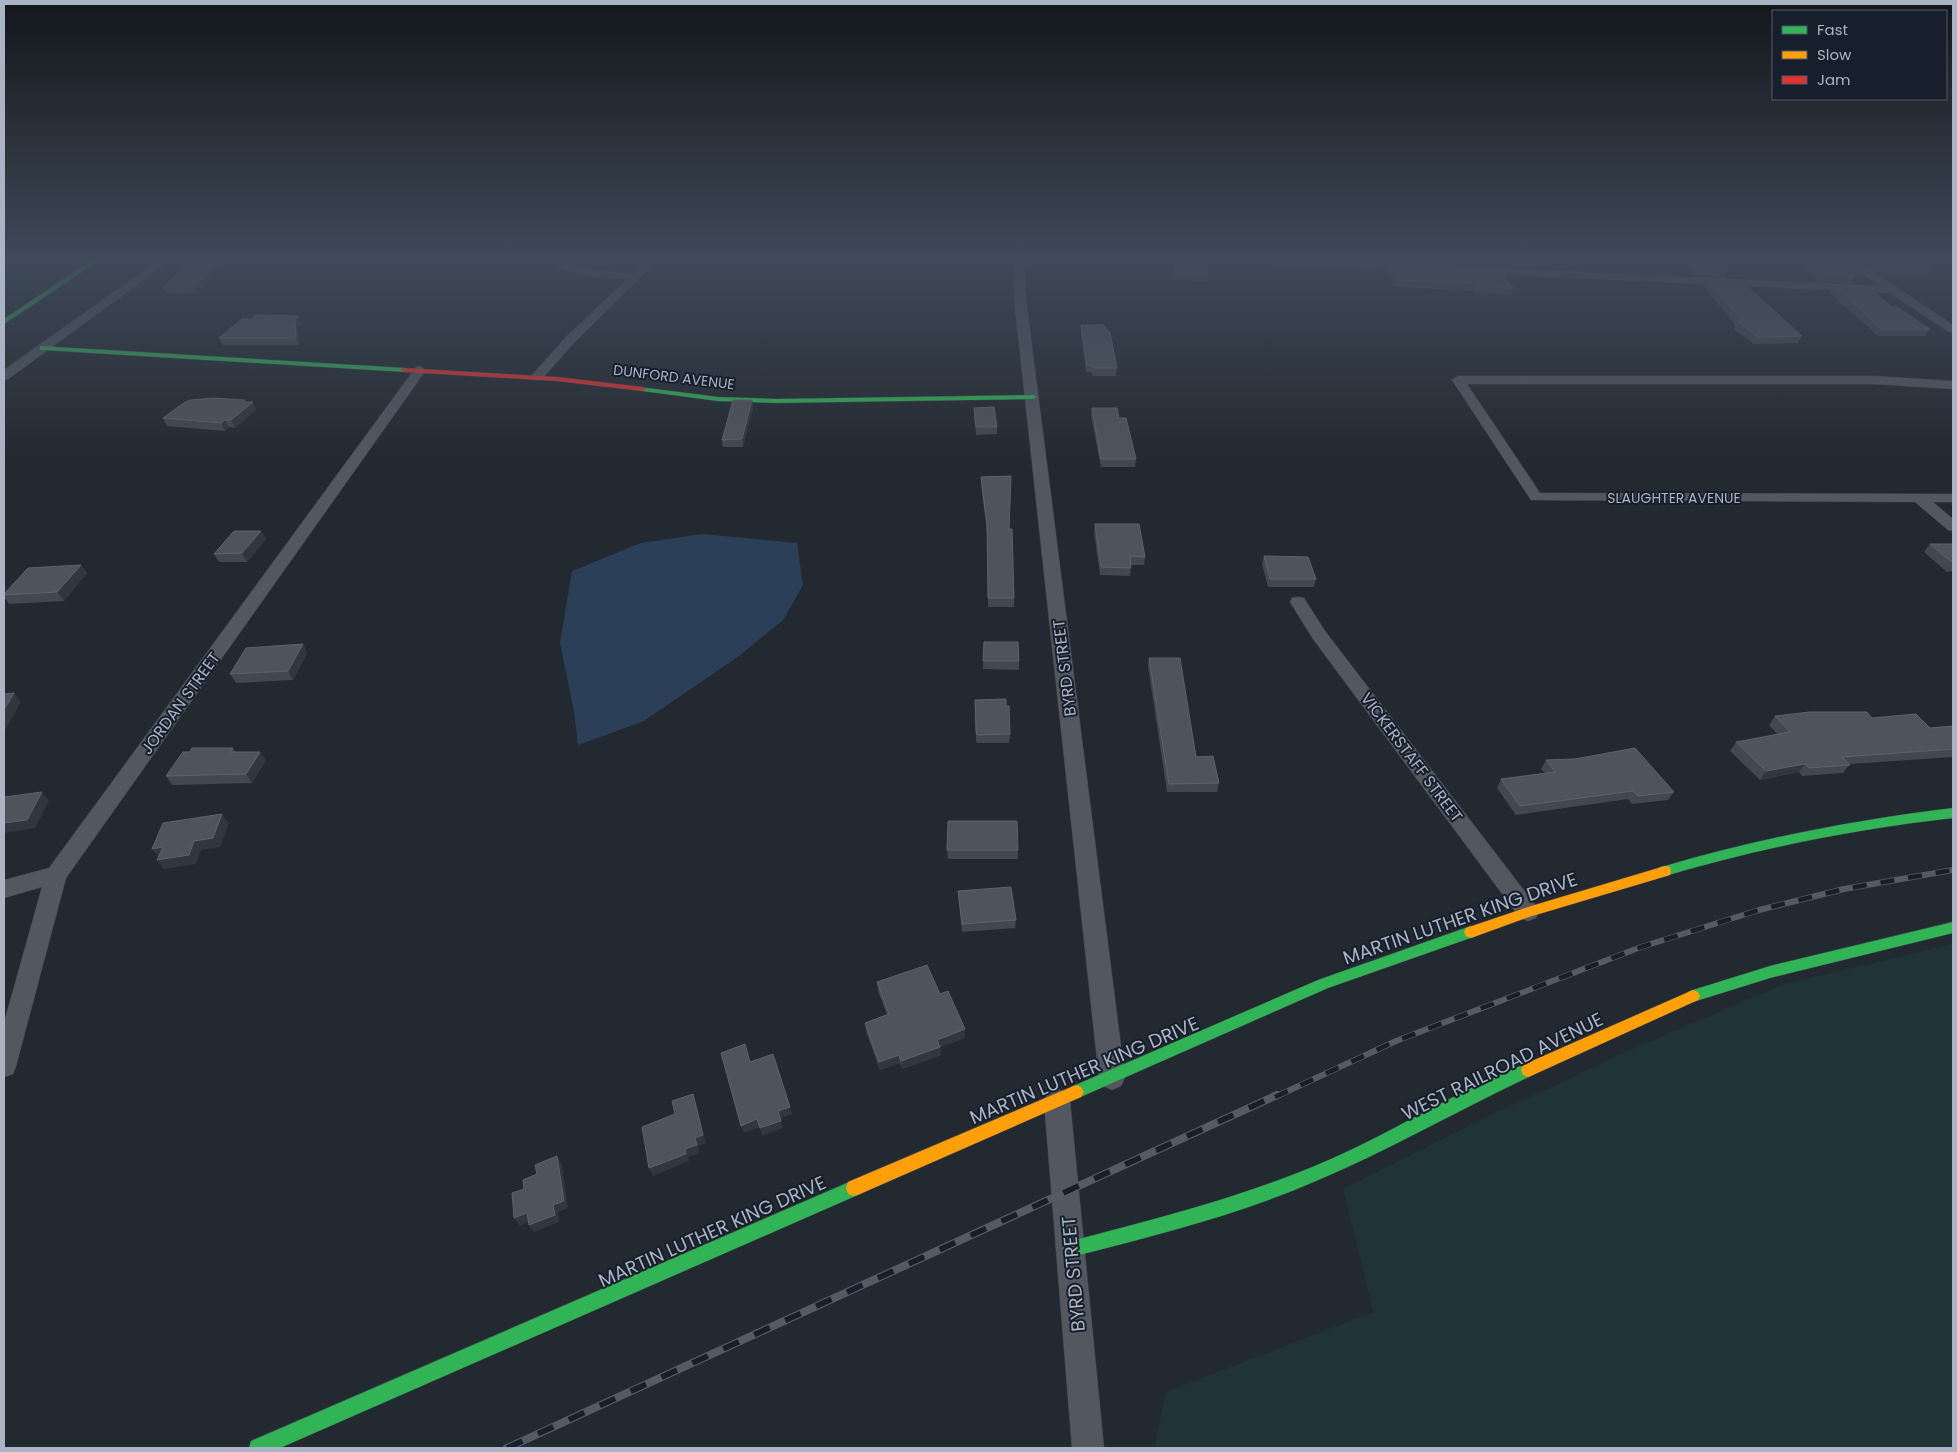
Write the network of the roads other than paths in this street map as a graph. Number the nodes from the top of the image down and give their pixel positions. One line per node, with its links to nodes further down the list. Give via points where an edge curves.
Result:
1 (74, 326): 4 (street)
2 (586, 326): 7 (street)
3 (1023, 326): 9 (street, BYRD STREET)
4 (43, 348): 5 (street, DUNFORD AVENUE); 6 (street)
5 (420, 370): 7 (street, DUNFORD AVENUE); 15 (street, JORDAN STREET)
6 (4, 376)
7 (537, 378): 9 (street, DUNFORD AVENUE, via 611,384 718,399)
8 (1953, 385): 10 (street, SLAUGHTER AVENUE, via 1874,380 1458,380 1536,497)
9 (1033, 397): 20 (street, BYRD STREET)
10 (1919, 498): 11 (street, SLAUGHTER AVENUE); 12 (street)
11 (1953, 498)
12 (1953, 527)
13 (1298, 602): 17 (street, VICKERSTAFF STREET, via 1319,635)
14 (1953, 813): 17 (street, MARTIN LUTHER KING DRIVE, via 1902,818 1729,851)
15 (56, 875): 16 (street); 19 (street, JORDAN STREET)
16 (4, 889)
17 (1528, 912): 20 (street, MARTIN LUTHER KING DRIVE, via 1324,984)
18 (1953, 926): 22 (street, WEST RAILROAD AVENUE, via 1770,972 1698,994 1503,1081 1310,1176 1188,1218)
19 (4, 1066)
20 (1112, 1078): 21 (street, MARTIN LUTHER KING DRIVE)
21 (1057, 1100): 22 (street, BYRD STREET); 23 (street, MARTIN LUTHER KING DRIVE)
22 (1070, 1248): 24 (street, BYRD STREET)
23 (258, 1448)
24 (1088, 1448)

